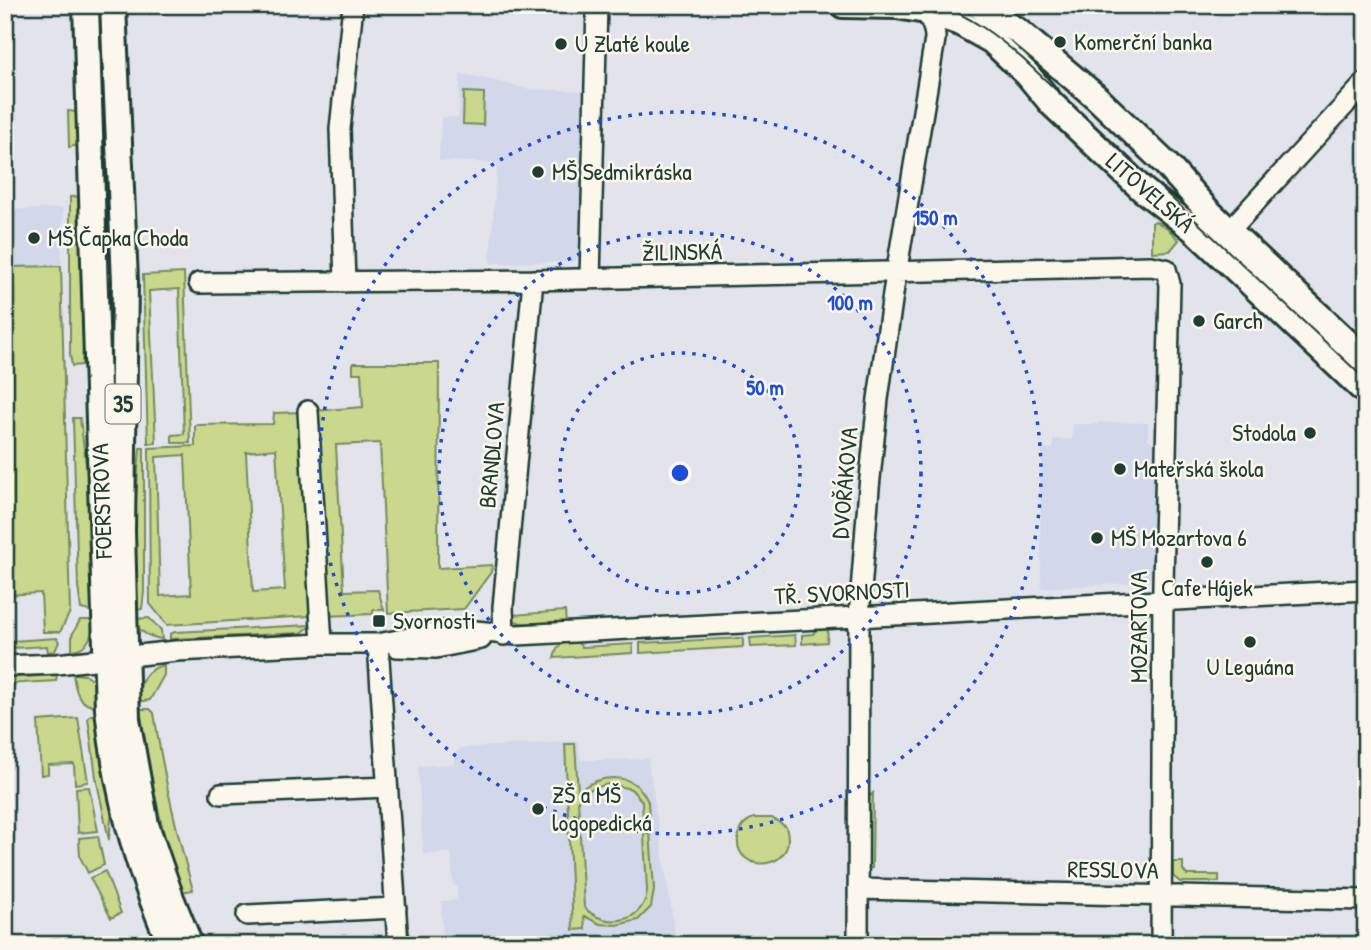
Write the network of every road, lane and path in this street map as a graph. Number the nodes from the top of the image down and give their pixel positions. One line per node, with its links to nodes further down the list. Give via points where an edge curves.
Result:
1 (71, 5): 10 (main road)
2 (86, 5): 10 (main road, FOERSTROVA / 35)
3 (113, 5): 12 (main road, FOERSTROVA / 35)
4 (128, 5): 12 (main road)
5 (353, 5): 16 (street, via 340,129)
6 (597, 5): 17 (street)
7 (843, 5): 9 (main road, LITOVELSKÁ, via 897,6)
8 (981, 6): 13 (main road, LITOVELSKÁ, via 1095,96)
9 (937, 14): 15 (street, DVOŘÁKOVA); 21 (main road, LITOVELSKÁ, via 1002,49 1096,146 1193,229)
10 (88, 72): 29 (main road, FOERSTROVA / 35)
11 (1366, 82): 13 (street)
12 (115, 85): 29 (main road, FOERSTROVA / 35, via 125,281)
13 (1229, 231): 20 (main road, LITOVELSKÁ)
14 (1166, 269): 15 (street, ŽILINSKÁ); 24 (street, MOZARTOVA, via 1170,284)
15 (898, 272): 17 (street, ŽILINSKÁ); 25 (street, DVOŘÁKOVA, via 873,440)
16 (345, 273): 18 (street, ŽILINSKÁ); 19 (street, ŽILINSKÁ)
17 (590, 279): 18 (street, ŽILINSKÁ)
18 (533, 280): 26 (street, BRANDLOVA)
19 (199, 283)
20 (1366, 360)
21 (1366, 392)
22 (308, 411): 27 (street)
23 (1366, 590): 24 (street, TŘ. SVORNOSTI)
24 (1164, 601): 25 (street, TŘ. SVORNOSTI); 34 (street, MOZARTOVA)
25 (859, 617): 26 (street, TŘ. SVORNOSTI); 33 (street, DVOŘÁKOVA)
26 (504, 635): 28 (street, TŘ. SVORNOSTI, via 443,631)
27 (322, 644): 28 (street, TŘ. SVORNOSTI); 29 (street, TŘ. SVORNOSTI)
28 (378, 645): 31 (street)
29 (116, 658): 30 (street, TŘ. SVORNOSTI); 38 (main road, FOERSTROVA / 35, via 110,724 128,827); 39 (main road, FOERSTROVA / 35, via 146,825)
30 (5, 666)
31 (387, 787): 32 (street); 36 (street)
32 (221, 794)
33 (858, 889): 34 (street, RESSLOVA); 41 (street, DVOŘÁKOVA)
34 (1161, 896): 35 (street, RESSLOVA); 42 (street, MOZARTOVA)
35 (1366, 900)
36 (396, 908): 37 (street); 40 (street)
37 (247, 915)
38 (172, 945)
39 (190, 945)
40 (398, 945)
41 (858, 945)
42 (1161, 945)

